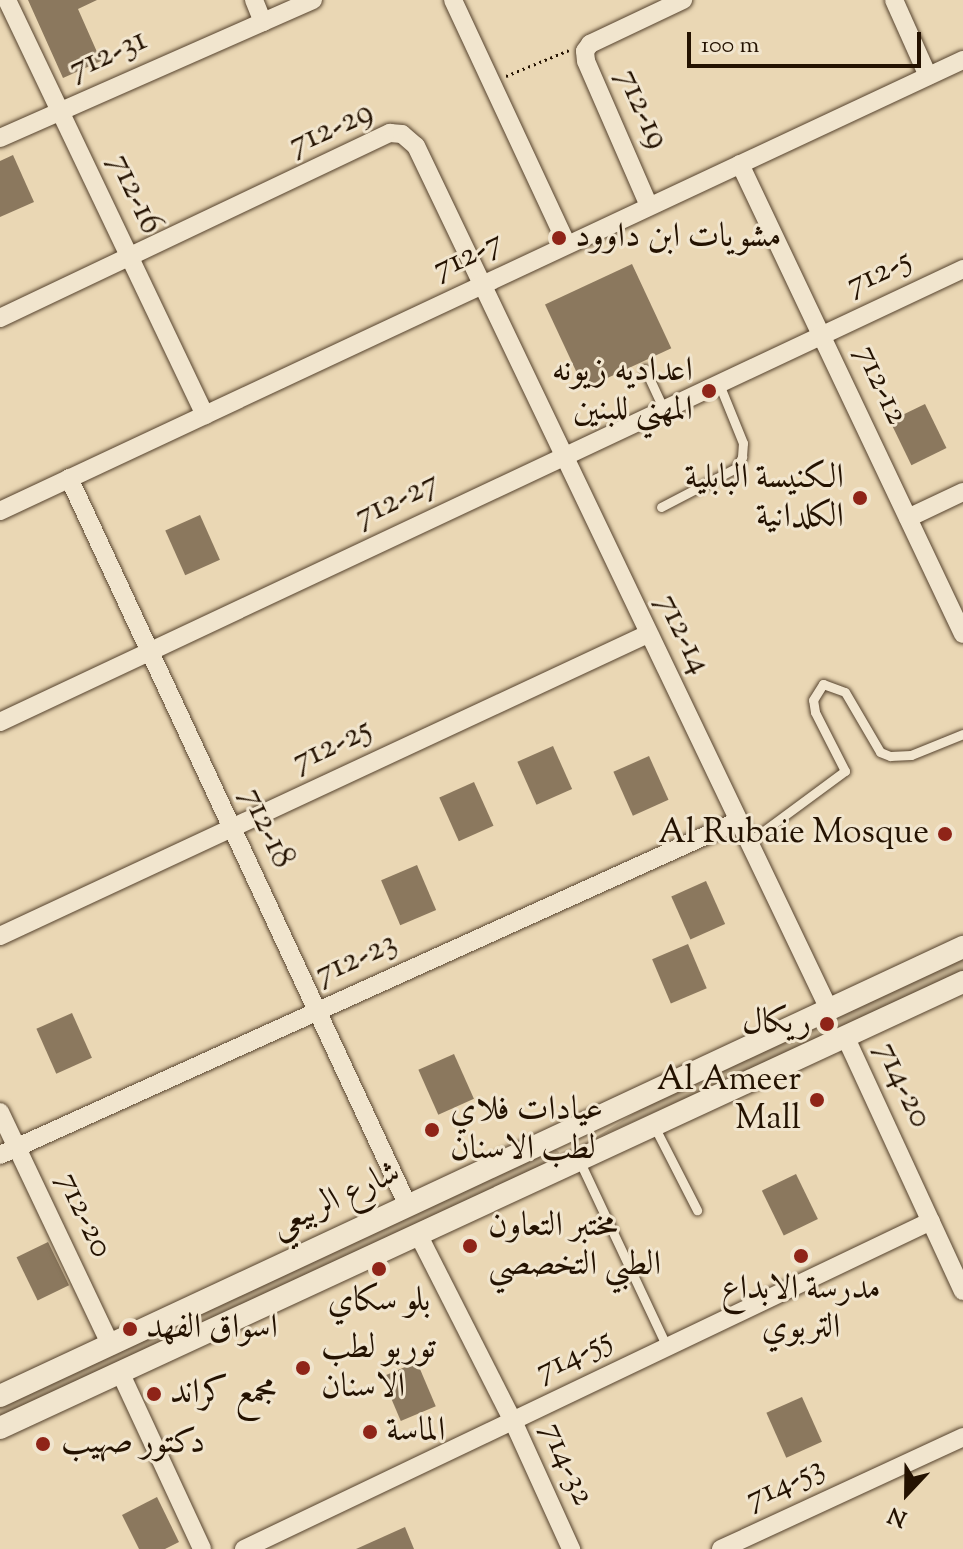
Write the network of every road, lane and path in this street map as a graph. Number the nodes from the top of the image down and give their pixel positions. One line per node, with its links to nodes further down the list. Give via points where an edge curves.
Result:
1 (7, 0): 12 (street, 712-16)
2 (254, 0): 7 (street)
3 (313, 0): 7 (street, 712-31)
4 (453, 0): 11 (street)
5 (683, 0): 8 (street, 712-19)
6 (894, 0): 10 (street)
7 (263, 22): 12 (street, 712-31)
8 (585, 51): 11 (path, via 565,49); 15 (street, 712-19)
9 (963, 60): 10 (street, 712-7)
10 (928, 76): 14 (street, 712-7)
11 (492, 83): 16 (street)
12 (60, 111): 13 (street, 712-31); 17 (street, 712-16)
13 (0, 138)
14 (740, 164): 15 (street, 712-7); 21 (street, 712-12)
15 (649, 206): 16 (street, 712-7)
16 (567, 245): 19 (street, 712-7)
17 (130, 258): 19 (street, 712-29, via 390,133 402,134 416,146); 20 (street); 25 (street, 712-16)
18 (963, 269): 21 (street, 712-5)
19 (480, 286): 25 (street, 712-7); 26 (street, 712-14)
20 (0, 318)
21 (822, 335): 23 (street, 712-27); 31 (street, 712-12)
22 (645, 369): 24 (lane)
23 (719, 384): 24 (street, 712-27); 29 (lane, via 743,443 742,457 736,468)
24 (664, 410): 26 (street, 712-27)
25 (205, 415): 27 (street, 712-7)
26 (563, 457): 32 (street, 712-14); 34 (street, 712-27)
27 (69, 478): 30 (street, 712-7); 34 (street, 712-18)
28 (963, 492): 31 (street)
29 (661, 507)
30 (0, 511)
31 (908, 518): 33 (street, 712-12)
32 (648, 634): 37 (street, 712-14); 38 (street, 712-25)
33 (963, 634)
34 (150, 652): 35 (street, 712-27); 38 (street, 712-18)
35 (0, 722)
36 (963, 734): 39 (lane, via 911,755 890,756 880,752 845,692 823,684 813,700 815,712 845,771)
37 (738, 821): 39 (street, 712-14); 44 (street, 712-23)
38 (232, 828): 40 (street, 712-25); 44 (street, 712-18)
39 (750, 841): 43 (street, 712-14)
40 (0, 936)
41 (963, 947): 43 (street, شارع الربيعي)
42 (963, 982): 45 (street, شارع الربيعي)
43 (829, 1009): 48 (street, شارع الربيعي)
44 (317, 1011): 49 (street, 712-23); 51 (street, 712-18)
45 (845, 1036): 47 (street, شارع الربيعي); 53 (street, 714-20)
46 (0, 1112): 49 (street, 712-20)
47 (653, 1124): 50 (street, شارع الربيعي); 52 (lane)
48 (565, 1131): 50 (street); 51 (street, شارع الربيعي)
49 (8, 1152): 56 (street, 712-20)
50 (579, 1160): 54 (street, شارع الربيعي); 57 (lane)
51 (407, 1204): 56 (street, شارع الربيعي)
52 (697, 1210)
53 (931, 1221): 55 (street, 714-20); 57 (street, 714-55)
54 (418, 1234): 58 (street, شارع الربيعي); 60 (street, 714-32)
55 (963, 1291)
56 (110, 1344): 59 (street, شارع الربيعي)
57 (667, 1347): 60 (street, 714-55)
58 (120, 1372): 61 (street, شارع الربيعي); 63 (street)
59 (0, 1396)
60 (513, 1421): 64 (street, 714-55); 65 (street, 714-32)
61 (0, 1428)
62 (963, 1437): 66 (street, 714-53)
63 (202, 1549)
64 (244, 1549)
65 (571, 1549)
66 (721, 1549)

